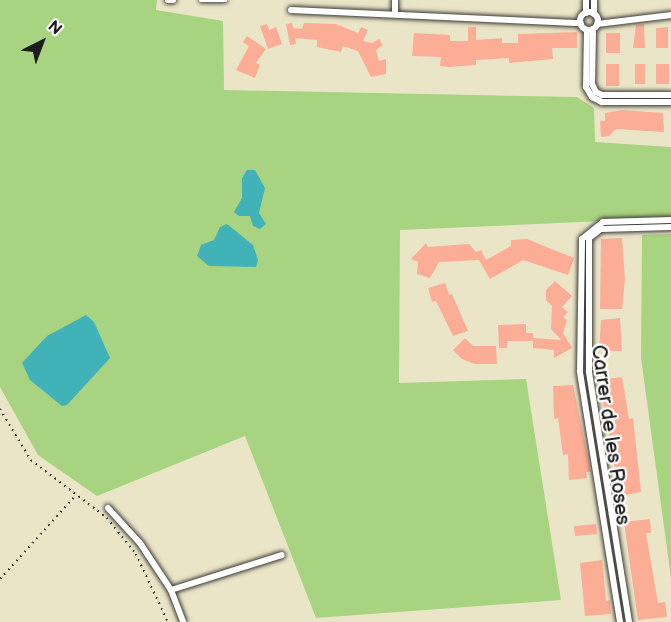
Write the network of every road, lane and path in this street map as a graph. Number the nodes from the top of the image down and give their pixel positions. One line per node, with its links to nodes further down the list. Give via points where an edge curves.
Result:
1 (168, 0): 2 (street)
2 (173, 0)
3 (200, 0): 4 (lane)
4 (209, 0): 5 (lane)
5 (225, 0)
6 (395, 0): 11 (street)
7 (586, 0): 10 (street)
8 (594, 0): 14 (street)
9 (291, 10): 11 (street)
10 (586, 13): 13 (street); 14 (street)
11 (395, 14): 13 (street)
12 (671, 15): 14 (street)
13 (581, 23): 14 (street)
14 (594, 23): 15 (street, via 586,87)
15 (594, 94): 16 (street); 17 (street, via 602,102)
16 (671, 95)
17 (671, 102)
18 (671, 220): 28 (street, Carrer de les Roses, via 603,222 582,239 580,371)
19 (671, 227): 29 (street, Carrer de les Roses, via 602,229 589,238 589,371)
20 (0, 409): 21 (path, via 31,460)
21 (77, 494): 24 (path); 26 (path, via 108,518 136,554)
22 (108, 508): 25 (street, via 140,543)
23 (282, 555): 25 (street)
24 (0, 579)
25 (171, 590): 27 (street)
26 (168, 622)
27 (183, 622)
28 (620, 622)
29 (629, 622)

